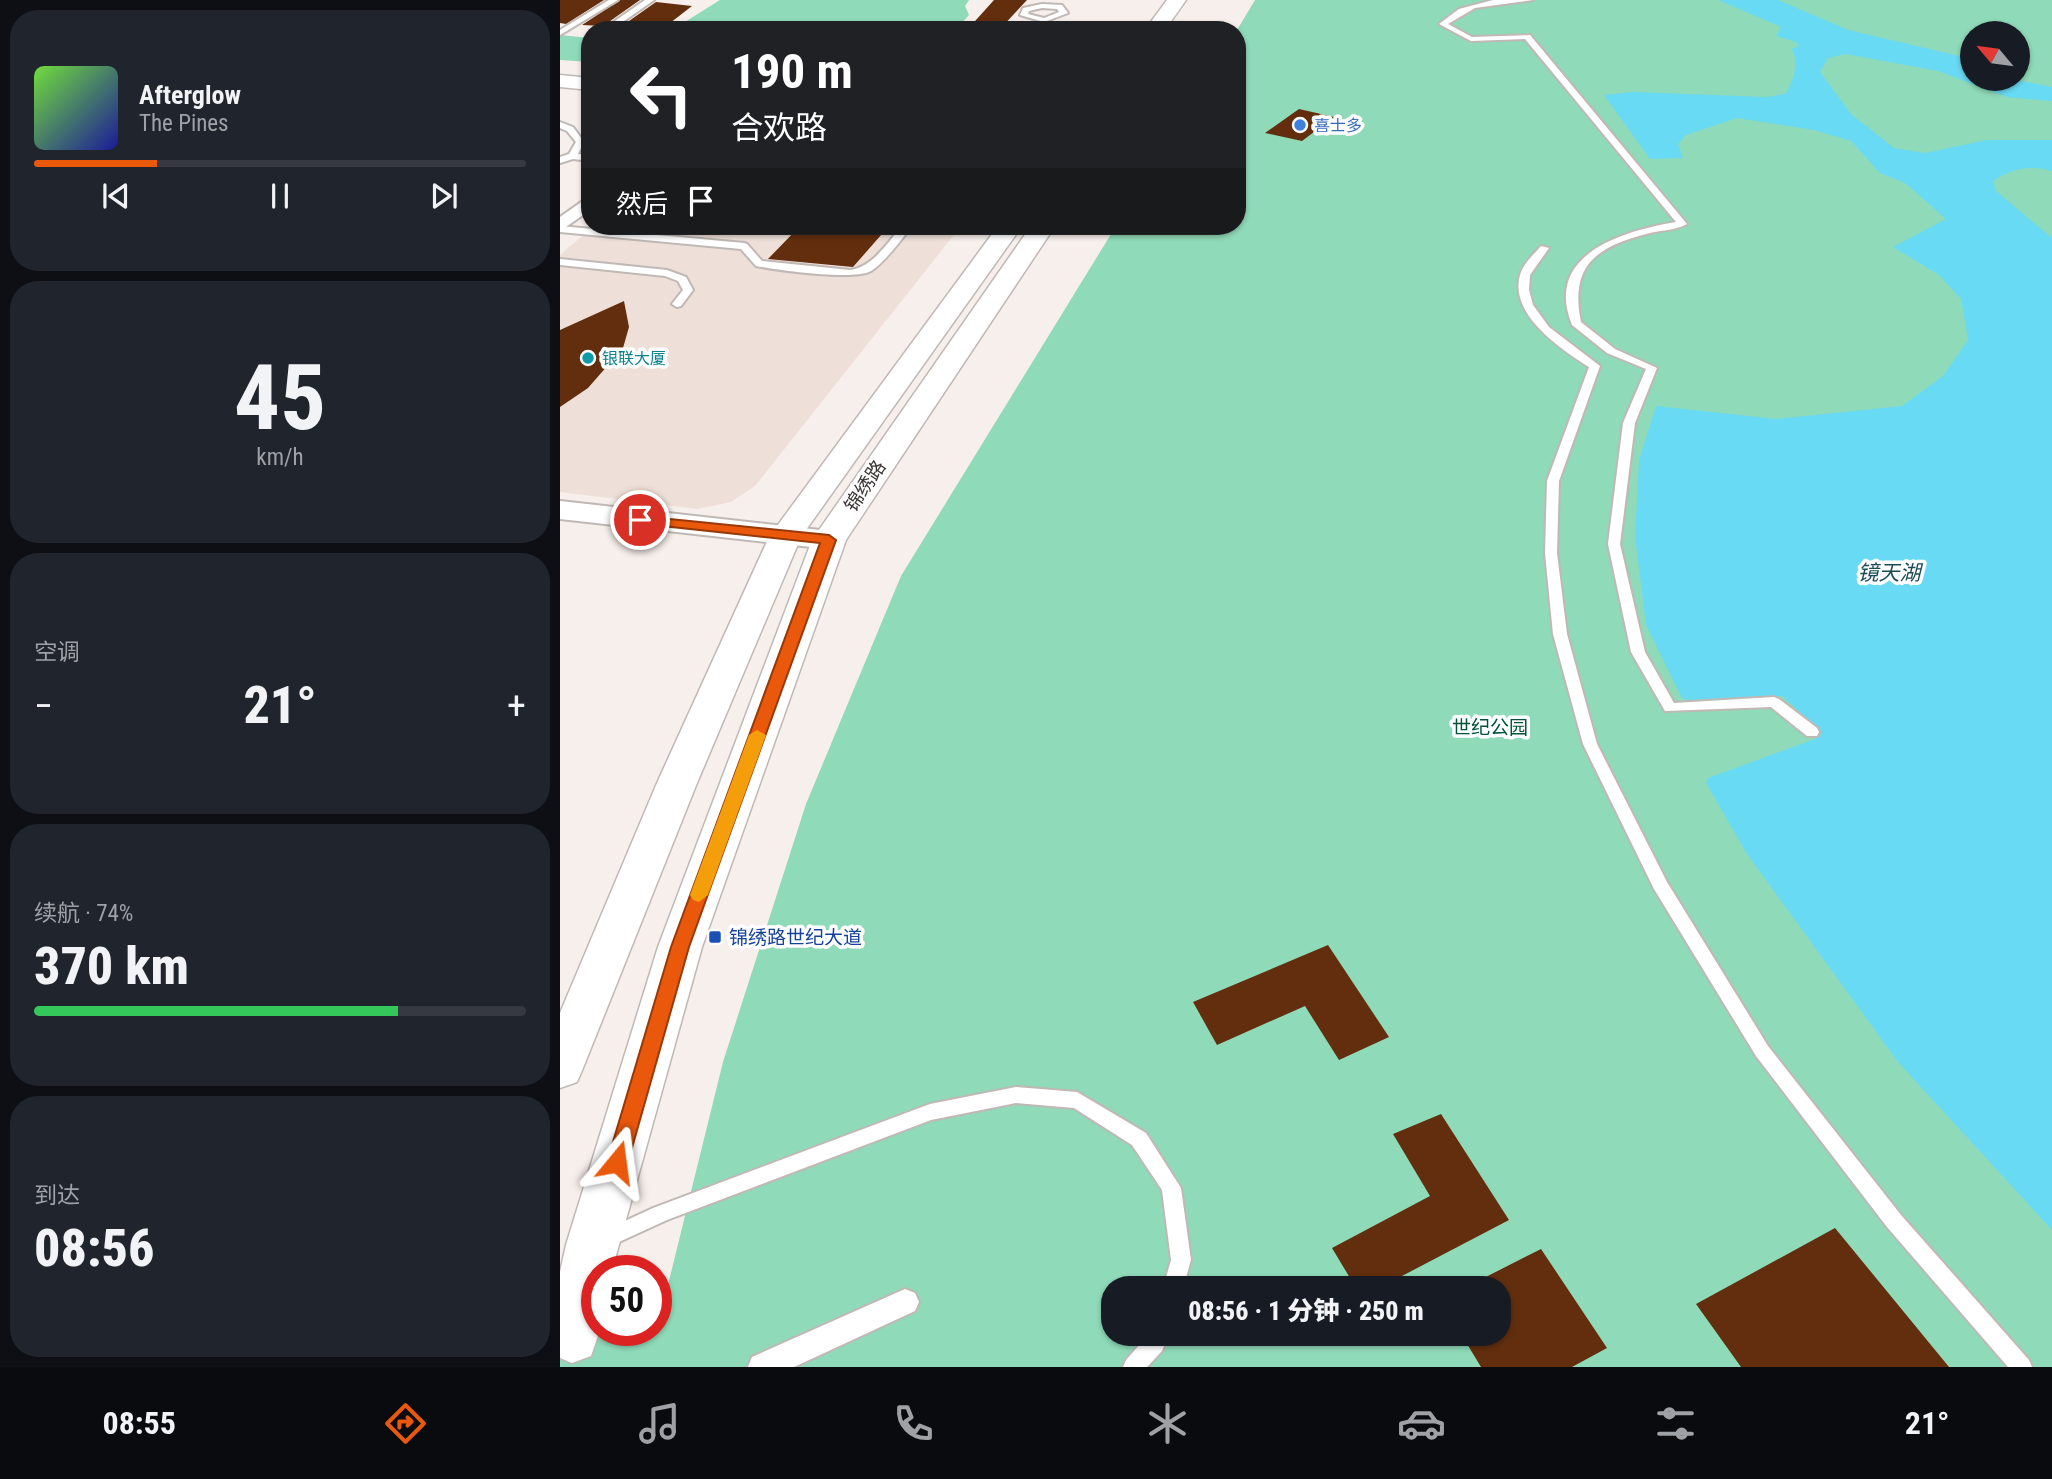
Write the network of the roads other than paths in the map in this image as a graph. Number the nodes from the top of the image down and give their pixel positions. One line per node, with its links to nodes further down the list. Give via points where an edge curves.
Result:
1 (614, 0): 9 (lane)
2 (650, 0): 7 (lane)
3 (1177, 0): 8 (main road)
4 (1529, 0): 31 (lane, via 1471,4 1455,11 1443,24 1471,39 1527,37 1682,224 1643,230 1588,255 1571,288 1576,323 1611,351 1652,368 1629,424 1614,544 1638,652 1670,708 1774,702)
5 (1052, 3): 6 (lane, via 1064,13); 6 (lane, via 1024,12)
6 (1037, 20)
7 (619, 21)
8 (1162, 21)
9 (560, 33)
10 (560, 72): 11 (main road)
11 (581, 73)
12 (560, 81): 13 (main road)
13 (581, 83)
14 (560, 125): 15 (lane, via 580,142)
15 (573, 156): 16 (lane); 17 (lane)
16 (581, 157)
17 (560, 160)
18 (581, 208): 19 (street)
19 (563, 221): 20 (lane)
20 (581, 225)
21 (623, 235): 22 (lane, via 744,246 759,264 850,273 872,266)
22 (898, 235)
23 (1003, 235): 29 (main road, 锦绣路)
24 (1037, 235): 30 (main road, 锦绣路)
25 (1544, 248): 40 (lane, via 1525,274 1527,302 1544,329 1595,366 1553,481 1551,552 1560,634 1590,744 1660,886 1762,1051 1894,1221)
26 (560, 262): 27 (lane, via 667,273 682,279 688,290)
27 (677, 303)
28 (560, 510): 29 (street)
29 (785, 537): 30 (street); 32 (main road, 锦绣路)
30 (829, 540): 33 (main road, 锦绣路, via 680,947)
31 (1812, 732)
32 (560, 1068)
33 (576, 1251): 34 (lane, via 660,1214 930,1112 1016,1095 1077,1100 1139,1139 1171,1188 1181,1260); 36 (main road, 锦绣路)
34 (1176, 1276)
35 (905, 1302): 38 (street)
36 (572, 1337)
37 (1154, 1346): 39 (lane)
38 (762, 1367)
39 (1133, 1367)
40 (2021, 1367)

